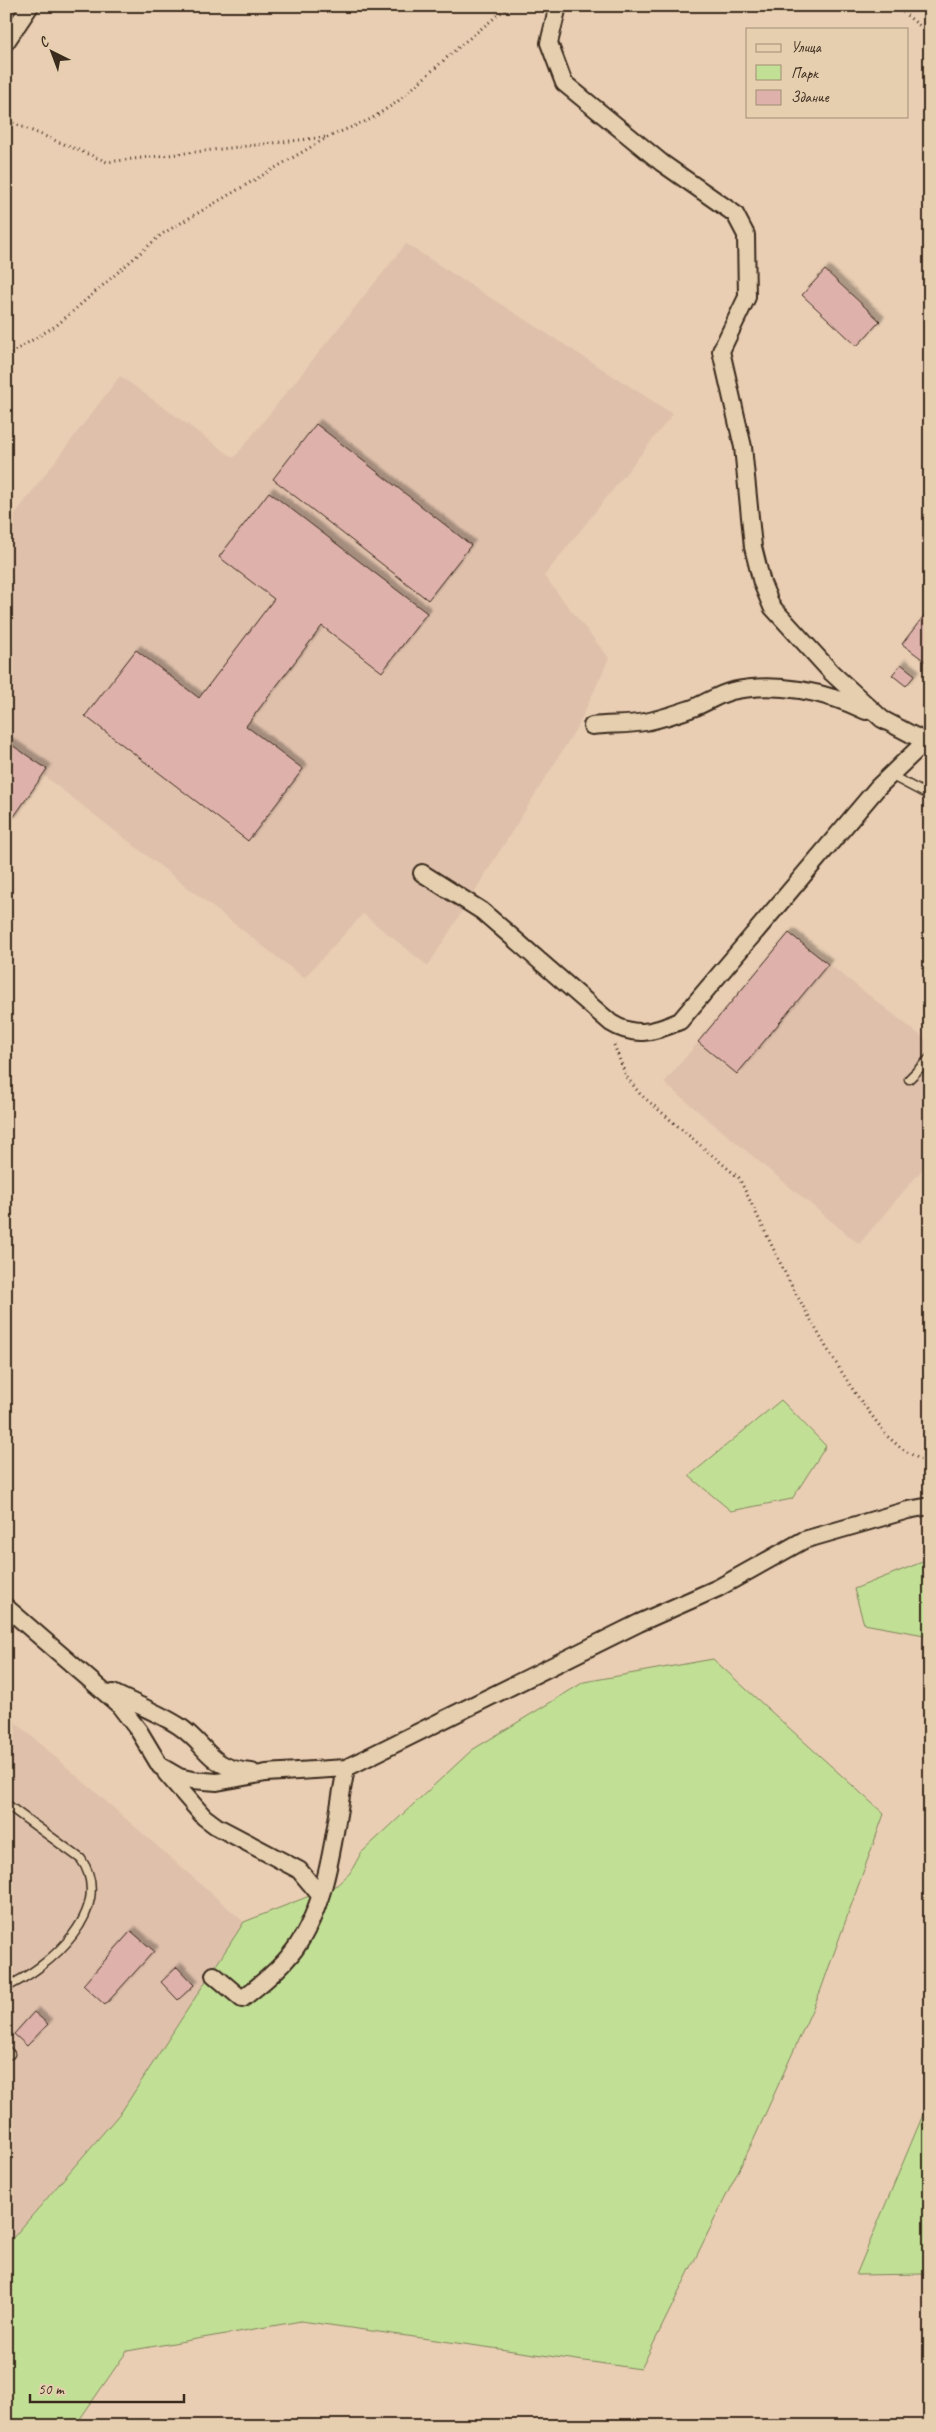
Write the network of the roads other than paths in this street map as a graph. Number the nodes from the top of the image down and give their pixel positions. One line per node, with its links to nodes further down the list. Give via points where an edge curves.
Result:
1 (30, 6): 3 (street)
2 (558, 6): 4 (street, via 549,43 564,83 662,163 735,214 746,235 747,297 721,351 743,447 753,547 762,583 772,607 788,626)
3 (6, 42)
4 (882, 719): 5 (street, via 850,704 810,692 762,688 731,691 692,708 645,722); 6 (street)
5 (592, 726)
6 (927, 739): 7 (street)
7 (890, 775): 8 (lane); 9 (street, via 680,1021 657,1031 630,1032 611,1023 482,911)
8 (930, 796)
9 (422, 873)
10 (930, 1058): 11 (lane)
11 (909, 1079)
12 (930, 1506): 16 (street, via 804,1540 718,1588 639,1623)
13 (6, 1607): 14 (street)
14 (102, 1688): 15 (street, via 119,1705); 17 (street, via 182,1728 216,1762 236,1771)
15 (160, 1766): 17 (street, via 179,1777 200,1781 217,1782); 19 (street, via 204,1817 299,1870)
16 (346, 1768): 17 (street); 19 (street)
17 (266, 1773)
18 (6, 1804): 21 (lane, via 81,1859 91,1883 83,1922 48,1961 24,1980)
19 (320, 1895): 20 (street, via 314,1914 295,1948 279,1967 242,1999)
20 (214, 1975)
21 (6, 1987)

